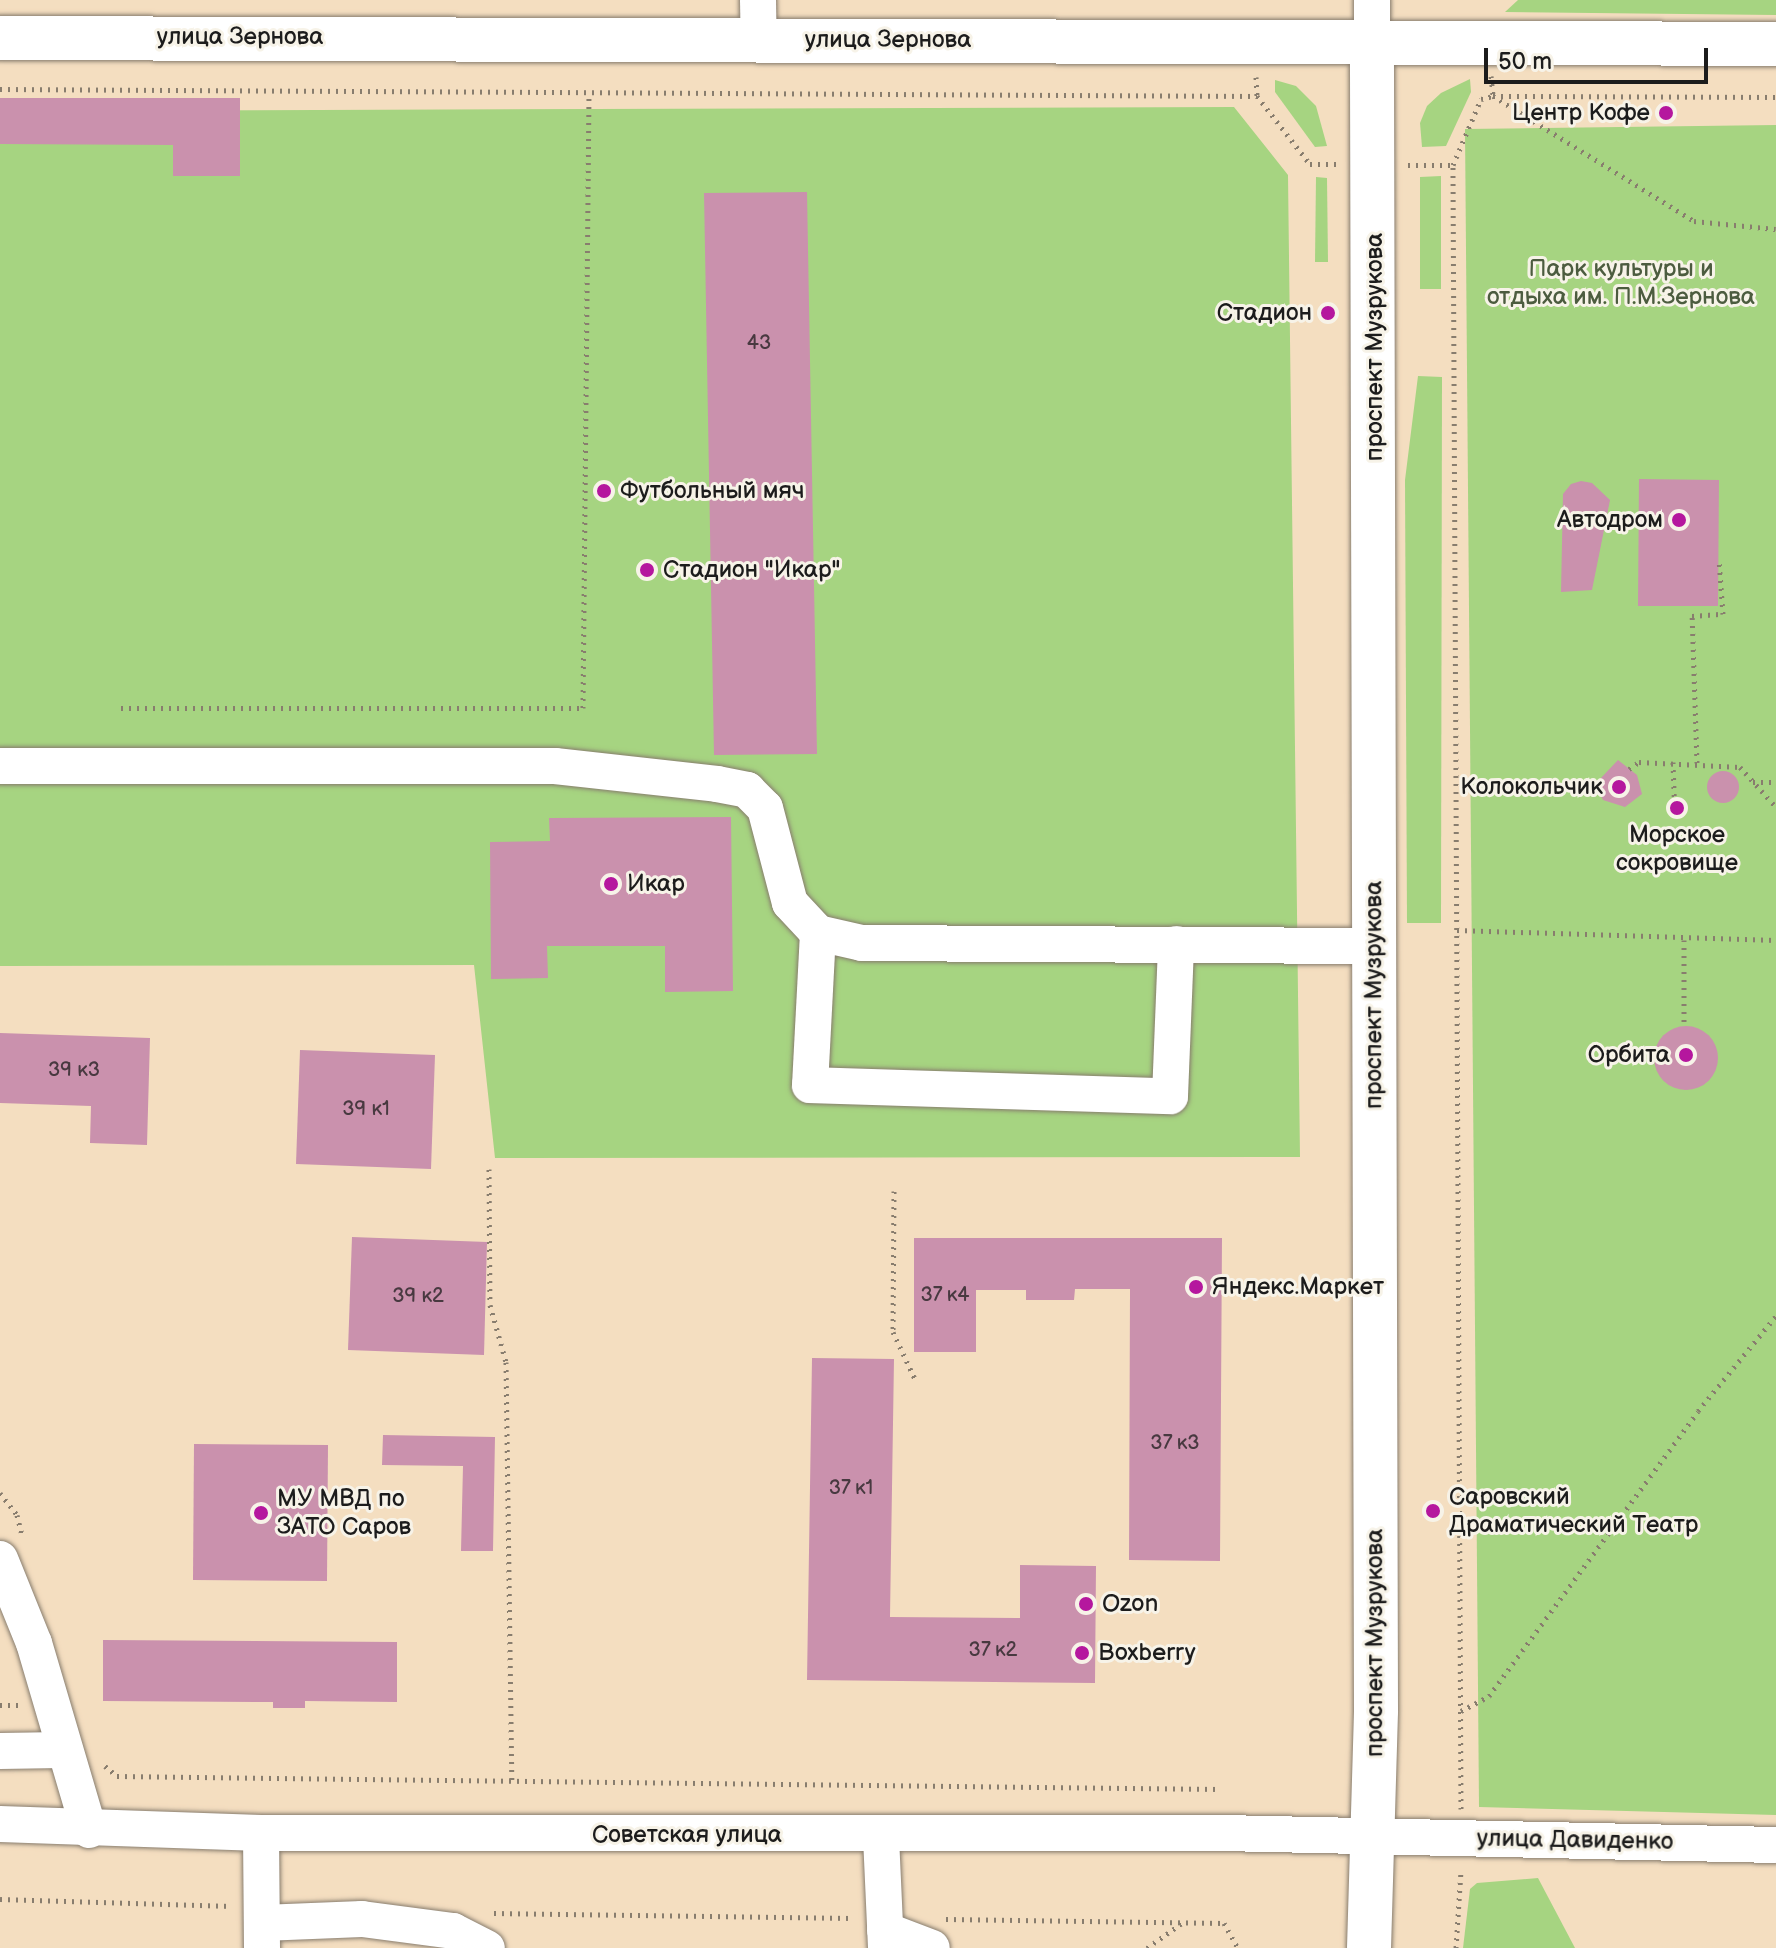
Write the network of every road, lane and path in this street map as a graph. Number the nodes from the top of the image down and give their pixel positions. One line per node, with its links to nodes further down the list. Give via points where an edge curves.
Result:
1 (1372, 0): 4 (street)
2 (758, 20): 3 (main road, улица Зернова); 4 (main road, улица Зернова)
3 (0, 38)
4 (1372, 43): 5 (main road, улица Зернова); 29 (main road, проспект Музрукова)
5 (1776, 44)
6 (0, 89): 7 (path)
7 (589, 95): 10 (path, via 1257,96); 13 (path, via 583,708)
8 (1493, 96): 9 (path); 11 (path, via 1694,221); 24 (path, via 1481,99 1453,165)
9 (1776, 97)
10 (1310, 164)
11 (1776, 229)
12 (1719, 559): 15 (path, via 1723,614 1692,616)
13 (121, 708)
14 (1673, 762): 15 (path); 18 (path, via 1639,762); 22 (path)
15 (1697, 763): 16 (path)
16 (1721, 763): 19 (path); 20 (path, via 1740,767)
17 (0, 766): 25 (street, via 555,766 747,790 765,808 790,903)
18 (1629, 769)
19 (1720, 772)
20 (1752, 782): 21 (path); 23 (path)
21 (1776, 782)
22 (1674, 798)
23 (1776, 807)
24 (1457, 930): 26 (path); 37 (path)
25 (818, 933): 28 (street, via 862,943); 28 (street, via 810,1085 1170,1096)
26 (1684, 940): 27 (path); 30 (path)
27 (1776, 940)
28 (1176, 944): 29 (street)
29 (1373, 946): 47 (main road, проспект Музрукова)
30 (1684, 1027)
31 (489, 1169): 41 (path, via 490,1305 506,1362)
32 (894, 1191): 34 (path, via 893,1332)
33 (1776, 1316): 37 (path, via 1698,1411 1489,1696)
34 (916, 1381)
35 (0, 1559): 38 (street, via 34,1643)
36 (0, 1705): 38 (path, via 38,1704)
37 (1461, 1711): 43 (path)
38 (58, 1735): 39 (street); 45 (street)
39 (0, 1751)
40 (97, 1758): 41 (path, via 117,1776)
41 (512, 1782): 42 (path)
42 (1220, 1789)
43 (1461, 1818)
44 (0, 1824): 45 (street, Советская улица)
45 (89, 1830): 46 (street, Советская улица)
46 (261, 1833): 48 (street, Советская улица); 54 (street)
47 (1373, 1835): 48 (street, Советская улица); 49 (street, улица Давиденко); 60 (main road, проспект Музрукова)
48 (881, 1837): 55 (street)
49 (1776, 1845)
50 (1461, 1867): 61 (path)
51 (0, 1899): 54 (path)
52 (478, 1913): 55 (path)
53 (1183, 1922): 55 (path); 58 (path); 59 (path, via 1224,1923)
54 (262, 1926): 56 (street, via 362,1919 453,1931)
55 (886, 1932): 57 (street)
56 (487, 1948)
57 (932, 1948)
58 (1147, 1948)
59 (1238, 1948)
60 (1369, 1948)
61 (1456, 1948)

